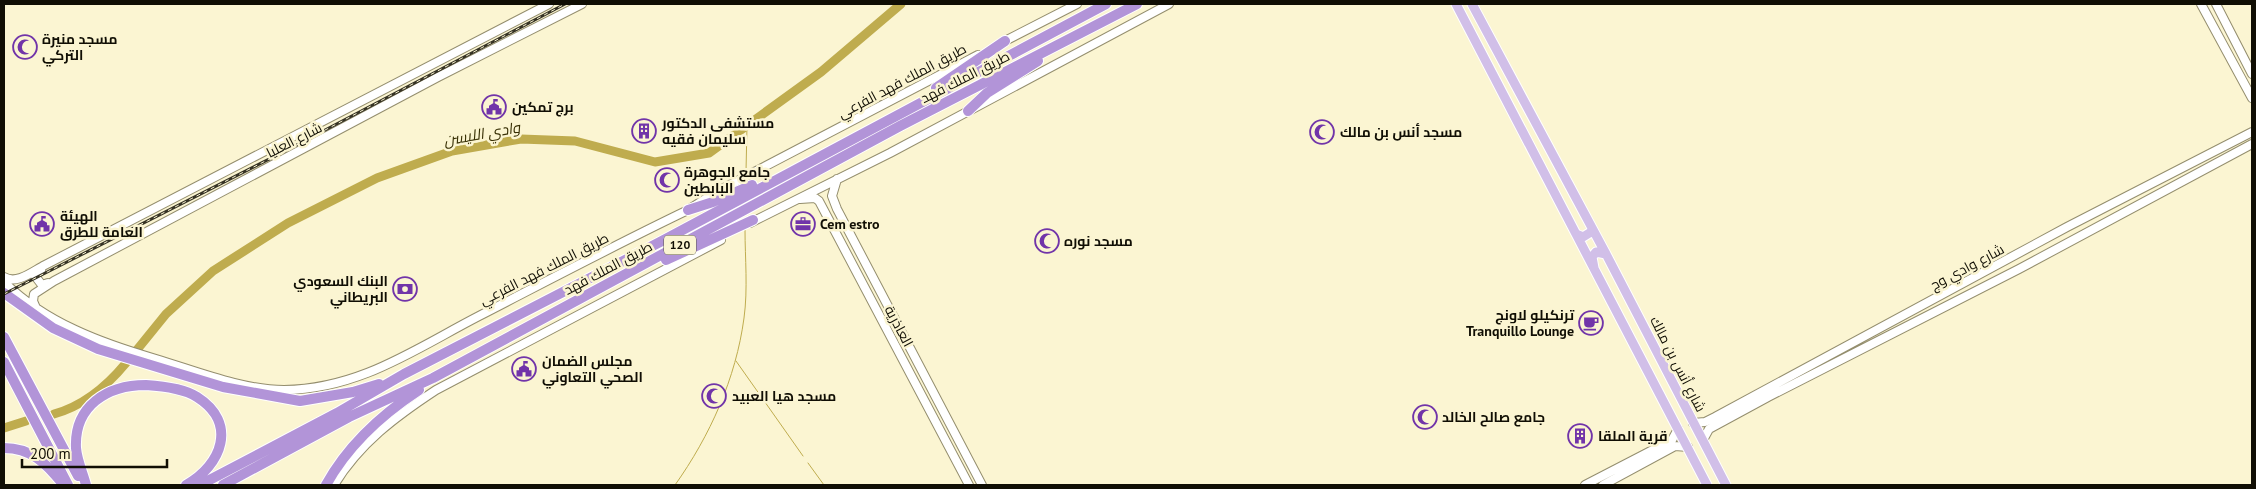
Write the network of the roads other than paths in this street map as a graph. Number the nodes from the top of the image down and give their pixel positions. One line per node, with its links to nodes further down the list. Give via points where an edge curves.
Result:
1 (549, 4): 29 (main road, شارع العليا)
2 (582, 4): 32 (main road, شارع العليا)
3 (1077, 4): 11 (main road, طريق الملك فهد الفرعي)
4 (1106, 4): 16 (highway, طريق الملك فهد / 120)
5 (1137, 4): 12 (highway, طريق الملك فهد / 120)
6 (1169, 4): 15 (main road)
7 (1456, 4): 27 (main road)
8 (1472, 4): 26 (main road, شارع أنس بن مالك)
9 (2201, 4): 14 (main road)
10 (2216, 4): 13 (main road)
11 (1005, 41): 16 (highway); 23 (main road, طريق الملك فهد الفرعي, via 716,192)
12 (1061, 43): 15 (highway, via 1056,50 987,94); 34 (highway, طريق الملك فهد / 120)
13 (2252, 74)
14 (2252, 98)
15 (968, 110): 20 (main road)
16 (893, 117): 19 (highway, طريق الملك فهد / 120)
17 (2252, 132): 43 (main road, شارع وادي وج, via 2067,226)
18 (2252, 144): 43 (main road, شارع وادي وج, via 2019,269)
19 (795, 168): 23 (highway); 39 (highway, طريق الملك فهد / 120)
20 (837, 179): 21 (main road); 22 (main road, العاذرية, via 832,196)
21 (795, 199): 24 (main road, العاذرية, via 815,198); 25 (main road)
22 (837, 209): 24 (main road, via 828,206); 41 (main road, العاذرية)
23 (688, 210): 36 (main road, طريق الملك فهد الفرعي, via 387,366 317,388 283,390 202,373 104,342)
24 (826, 214): 42 (main road, العاذرية)
25 (753, 220): 34 (highway, via 613,285); 58 (main road, via 436,390 368,441)
26 (1592, 229): 27 (main road, via 1583,237); 28 (main road, شارع أنس بن مالك)
27 (1576, 234): 30 (main road)
28 (1606, 254): 30 (main road, via 1596,252 1592,257); 44 (main road, شارع أنس بن مالك)
29 (45, 265): 31 (main road, شارع العليا, via 16,280); 32 (main road, via 35,276 42,285)
30 (1594, 268): 45 (main road)
31 (4, 277)
32 (54, 281): 36 (main road, شارع العليا, via 34,294)
33 (4, 282): 36 (main road, طريق الملك فهد الفرعي)
34 (600, 288): 40 (highway, طريق الملك فهد / 120)
35 (4, 292): 39 (highway, via 52,328 98,349 223,387 300,400 353,392)
36 (36, 310)
37 (4, 337): 53 (highway)
38 (4, 362): 52 (highway)
39 (399, 377): 55 (highway, طريق الملك فهد / 120)
40 (433, 378): 56 (highway, طريق الملك فهد / 120, via 349,417); 57 (highway, via 372,426 348,451)
41 (944, 414): 42 (main road); 60 (main road, العاذرية)
42 (934, 419): 59 (main road, العاذرية)
43 (1716, 420): 44 (main road, شارع وادي وج); 46 (main road, شارع وادي وج)
44 (1693, 423): 46 (main road, شارع أنس بن مالك)
45 (1678, 429): 47 (main road); 49 (main road)
46 (1703, 440): 63 (main road, شارع أنس بن مالك)
47 (1688, 446): 49 (main road); 62 (main road)
48 (4, 448): 51 (highway, via 21,450 41,459)
49 (1661, 450): 50 (main road)
50 (1602, 483): 61 (main road)
51 (63, 485)
52 (68, 485)
53 (85, 485): 54 (highway, via 76,449 80,423 98,397 111,390 138,385 156,385 188,393 205,403 218,420 221,439 215,460 204,474)
54 (186, 485)
55 (200, 485)
56 (224, 485)
57 (326, 485)
58 (334, 485)
59 (969, 485)
60 (982, 485)
61 (1585, 485)
62 (1707, 485)
63 (1726, 485)

